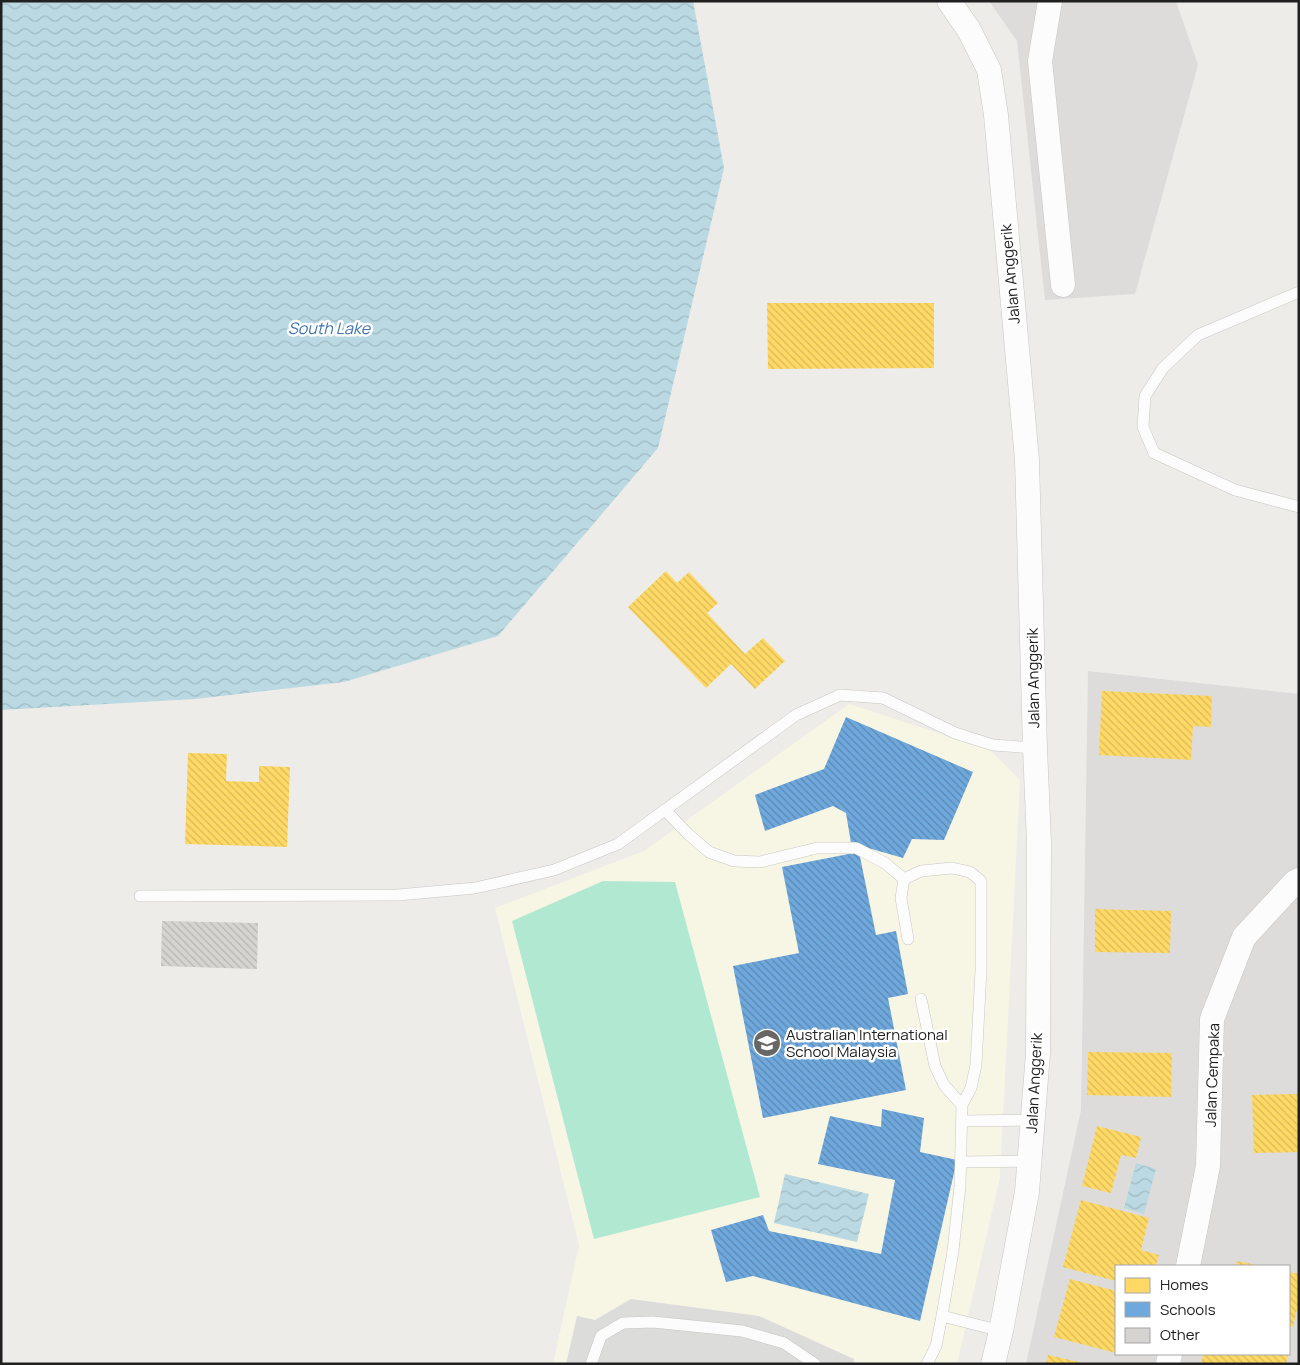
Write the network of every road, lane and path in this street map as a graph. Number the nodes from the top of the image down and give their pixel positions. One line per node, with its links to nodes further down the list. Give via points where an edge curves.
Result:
1 (949, 1): 6 (street, Jalan Anggerik, via 990,70 996,116 1027,460)
2 (1050, 1): 3 (street, via 1040,61)
3 (1063, 285)
4 (1299, 292): 5 (lane, via 1198,335 1162,368 1145,396 1143,427 1154,452 1235,490)
5 (1299, 506)
6 (1035, 748): 7 (lane, via 993,745 956,733 883,698 840,695 796,715); 14 (street, Jalan Anggerik, via 1039,843 1038,1053)
7 (665, 810): 8 (lane, via 708,852 734,861 760,862 817,848 856,848 885,863); 10 (lane, via 618,844 554,870 475,888 398,895)
8 (904, 879): 11 (lane, via 901,898); 13 (lane, via 921,872 952,868 970,872 981,881 976,1065 971,1088)
9 (1299, 880): 18 (street, Jalan Cempaka, via 1244,937 1212,1019 1208,1166)
10 (140, 896)
11 (908, 939)
12 (921, 999): 13 (lane, via 935,1066 944,1085)
13 (962, 1105): 15 (lane)
14 (1032, 1120): 15 (lane); 16 (street, Jalan Anggerik)
15 (962, 1121): 17 (lane)
16 (1029, 1161): 17 (lane); 20 (street, Jalan Anggerik, via 1027,1192)
17 (961, 1162): 19 (lane, via 953,1251)
18 (1188, 1265)
19 (942, 1316): 20 (lane); 23 (lane, via 936,1346)
20 (1001, 1330): 24 (street, Jalan Anggerik)
21 (591, 1364): 22 (lane, via 601,1336 623,1322 742,1331 784,1343)
22 (815, 1364)
23 (927, 1364)
24 (993, 1364)

